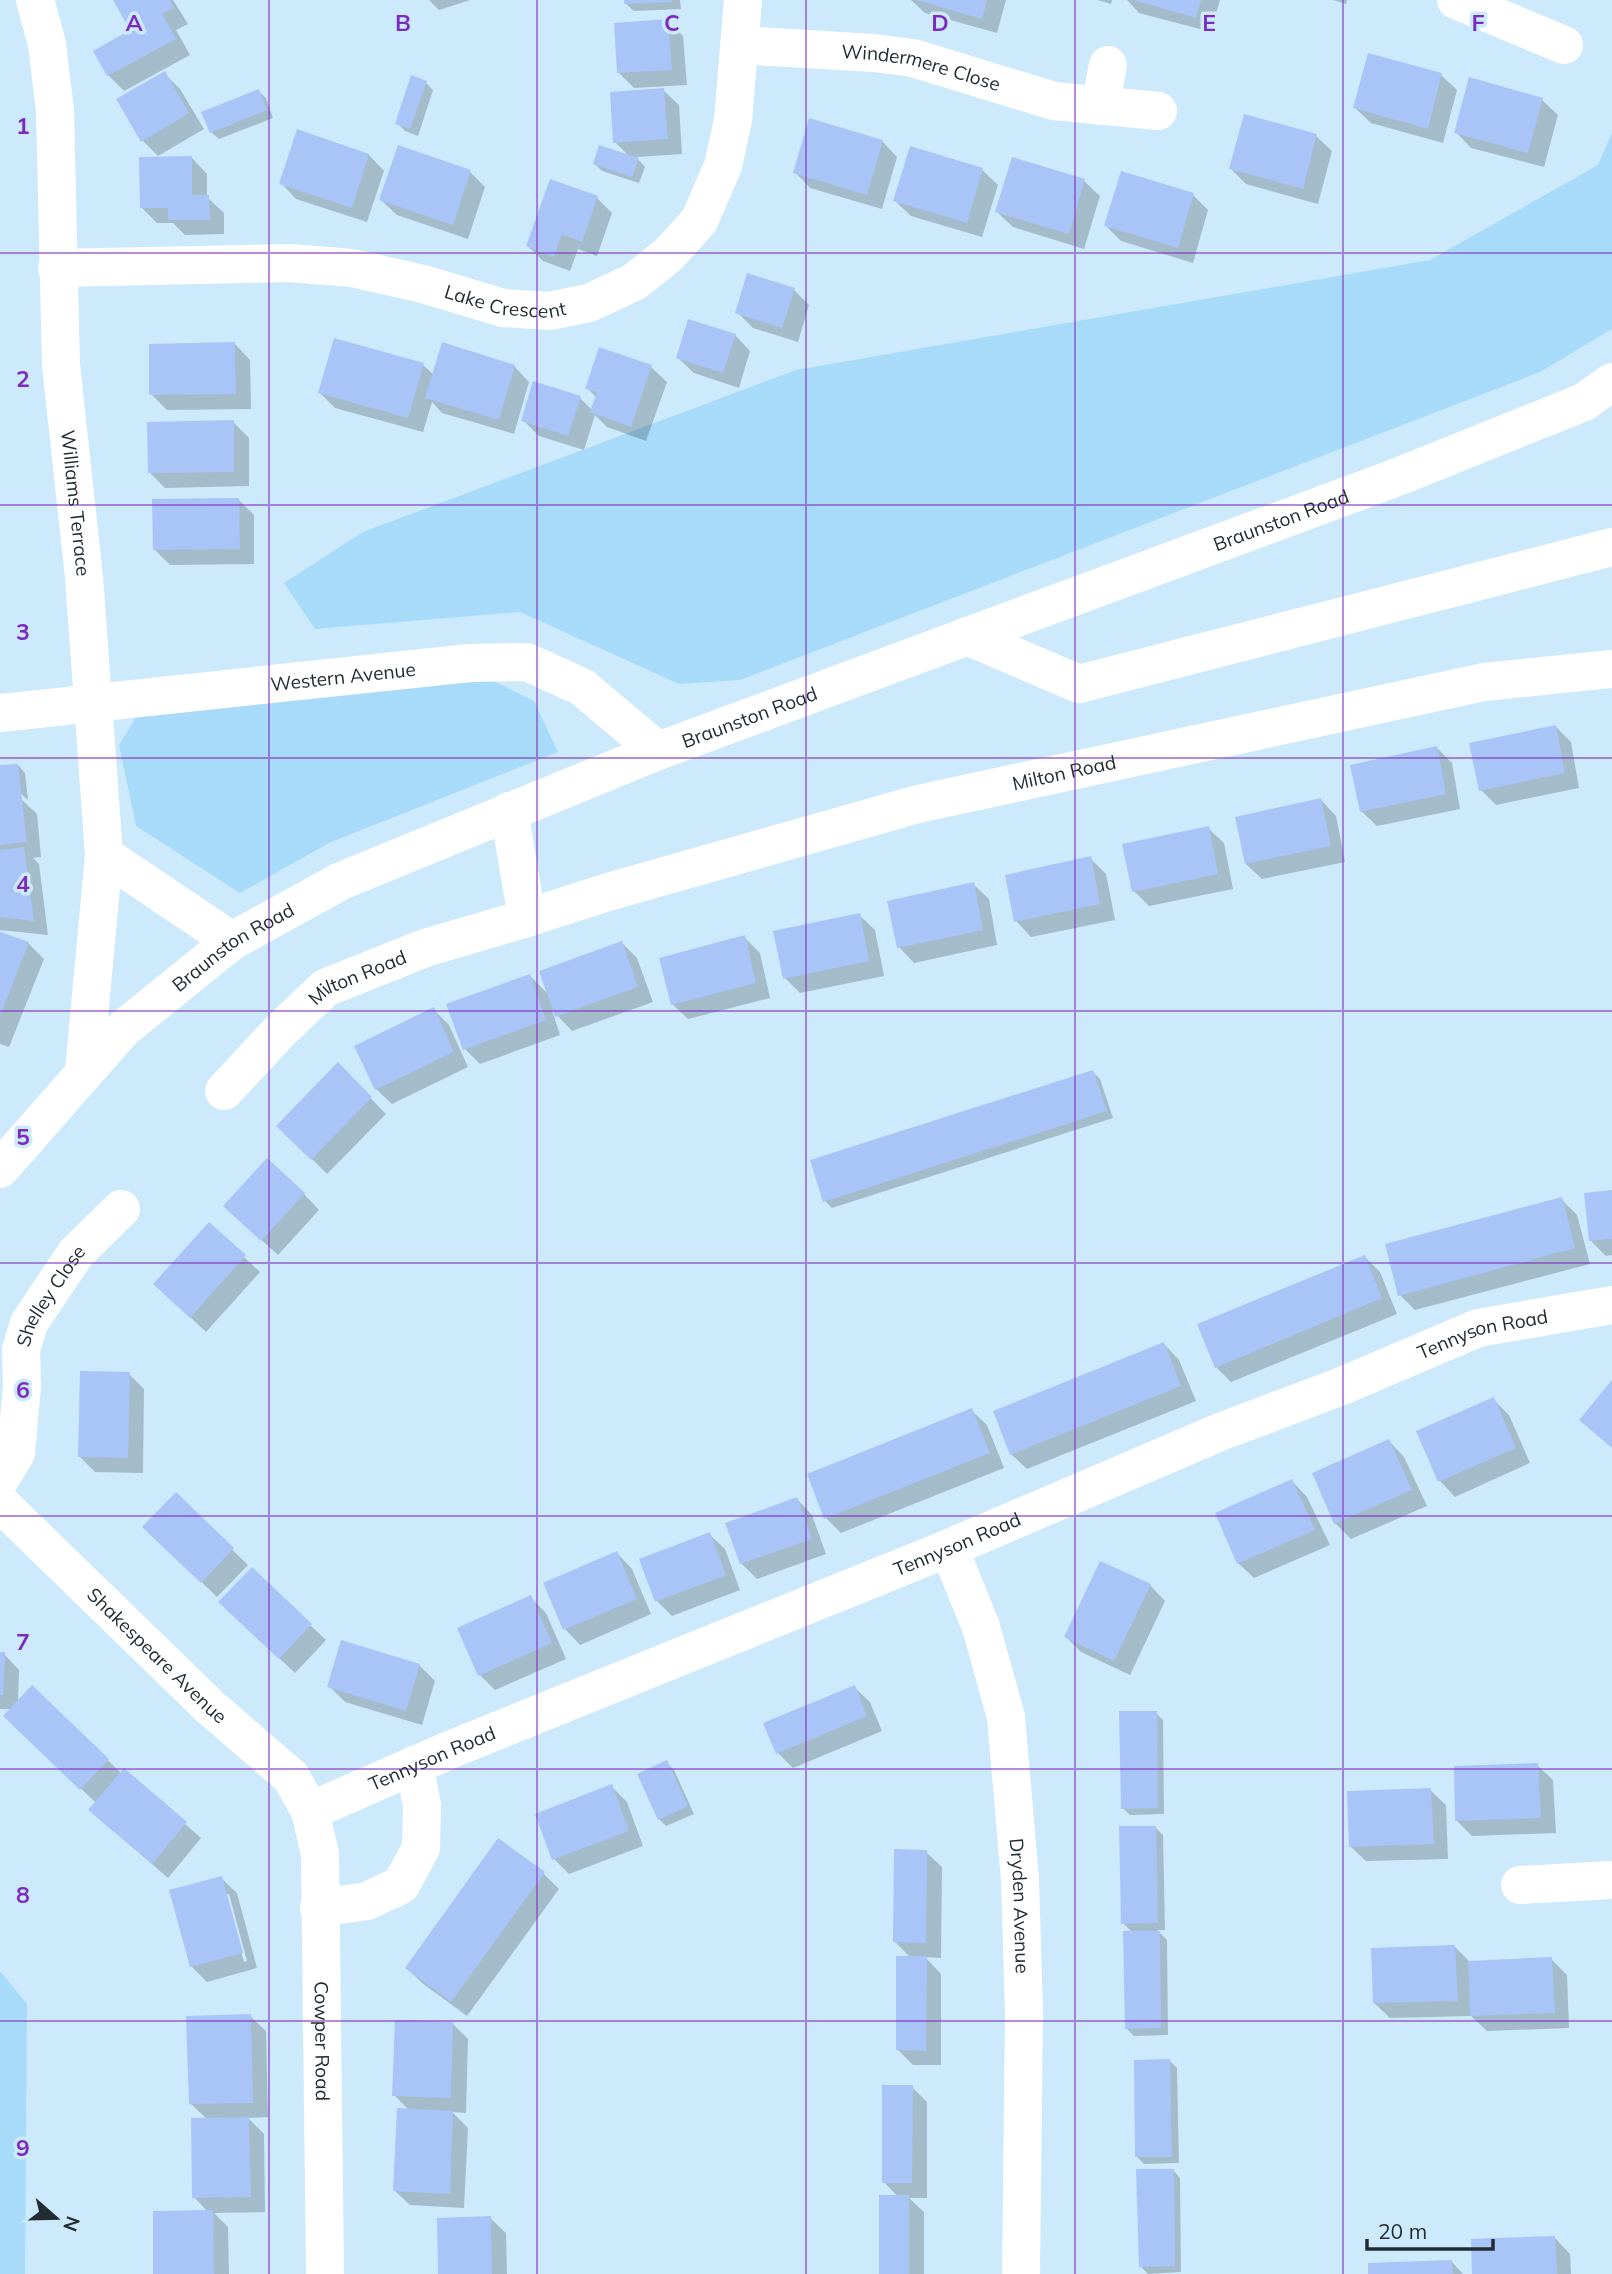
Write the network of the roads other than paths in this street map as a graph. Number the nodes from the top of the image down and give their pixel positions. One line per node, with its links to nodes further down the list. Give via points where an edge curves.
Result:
1 (35, 0): 9 (street, Williams Terrace, via 47,44 55,111)
2 (743, 0): 4 (street, Lake Crescent)
3 (1456, 0): 5 (street)
4 (739, 45): 7 (street, Windermere Close, via 913,58 1054,101); 9 (street, Lake Crescent, via 733,120 723,166 699,221 668,255 634,282 589,303 549,311 503,308 352,268 290,263)
5 (1564, 45)
6 (1108, 65): 7 (street)
7 (1100, 106): 8 (street, Windermere Close)
8 (1158, 111)
9 (58, 268): 14 (street, Williams Terrace, via 61,365 84,577)
10 (1603, 396): 12 (street, Braunston Road)
11 (1612, 547): 12 (street, via 1079,684)
12 (967, 636): 16 (street, Braunston Road)
13 (1612, 669): 19 (street, Milton Road, via 1484,682 918,804)
14 (92, 704): 15 (street, Western Avenue); 16 (street, Western Avenue, via 470,663 527,662 582,687); 18 (street, Williams Terrace)
15 (0, 713)
16 (657, 751): 17 (street, Braunston Road)
17 (509, 811): 19 (street); 20 (street, Braunston Road, via 341,881)
18 (104, 855): 20 (street); 21 (street, Williams Terrace)
19 (527, 918): 22 (street, Milton Road, via 425,948 325,988)
20 (232, 940): 21 (street, Braunston Road, via 123,1029)
21 (84, 1071): 23 (street, Braunston Road)
22 (224, 1091)
23 (0, 1169)
24 (121, 1209): 26 (street, Shelley Close, via 76,1253 29,1323 21,1350 16,1453)
25 (1612, 1305): 28 (street, Tennyson Road, via 1478,1328)
26 (0, 1479)
27 (0, 1503): 30 (street, Shakespeare Avenue, via 183,1682 291,1777)
28 (949, 1548): 29 (street, Tennyson Road); 35 (street, Dryden Avenue, via 981,1627 1006,1717 1020,1879 1024,2013)
29 (414, 1765): 30 (street, Tennyson Road); 33 (street, via 422,1805 421,1848 401,1885 366,1901)
30 (310, 1811): 33 (street, Cowper Road, via 320,1854)
31 (1612, 1880): 32 (street)
32 (1521, 1885)
33 (319, 1908): 34 (street, Cowper Road)
34 (325, 2274)
35 (1021, 2274)

